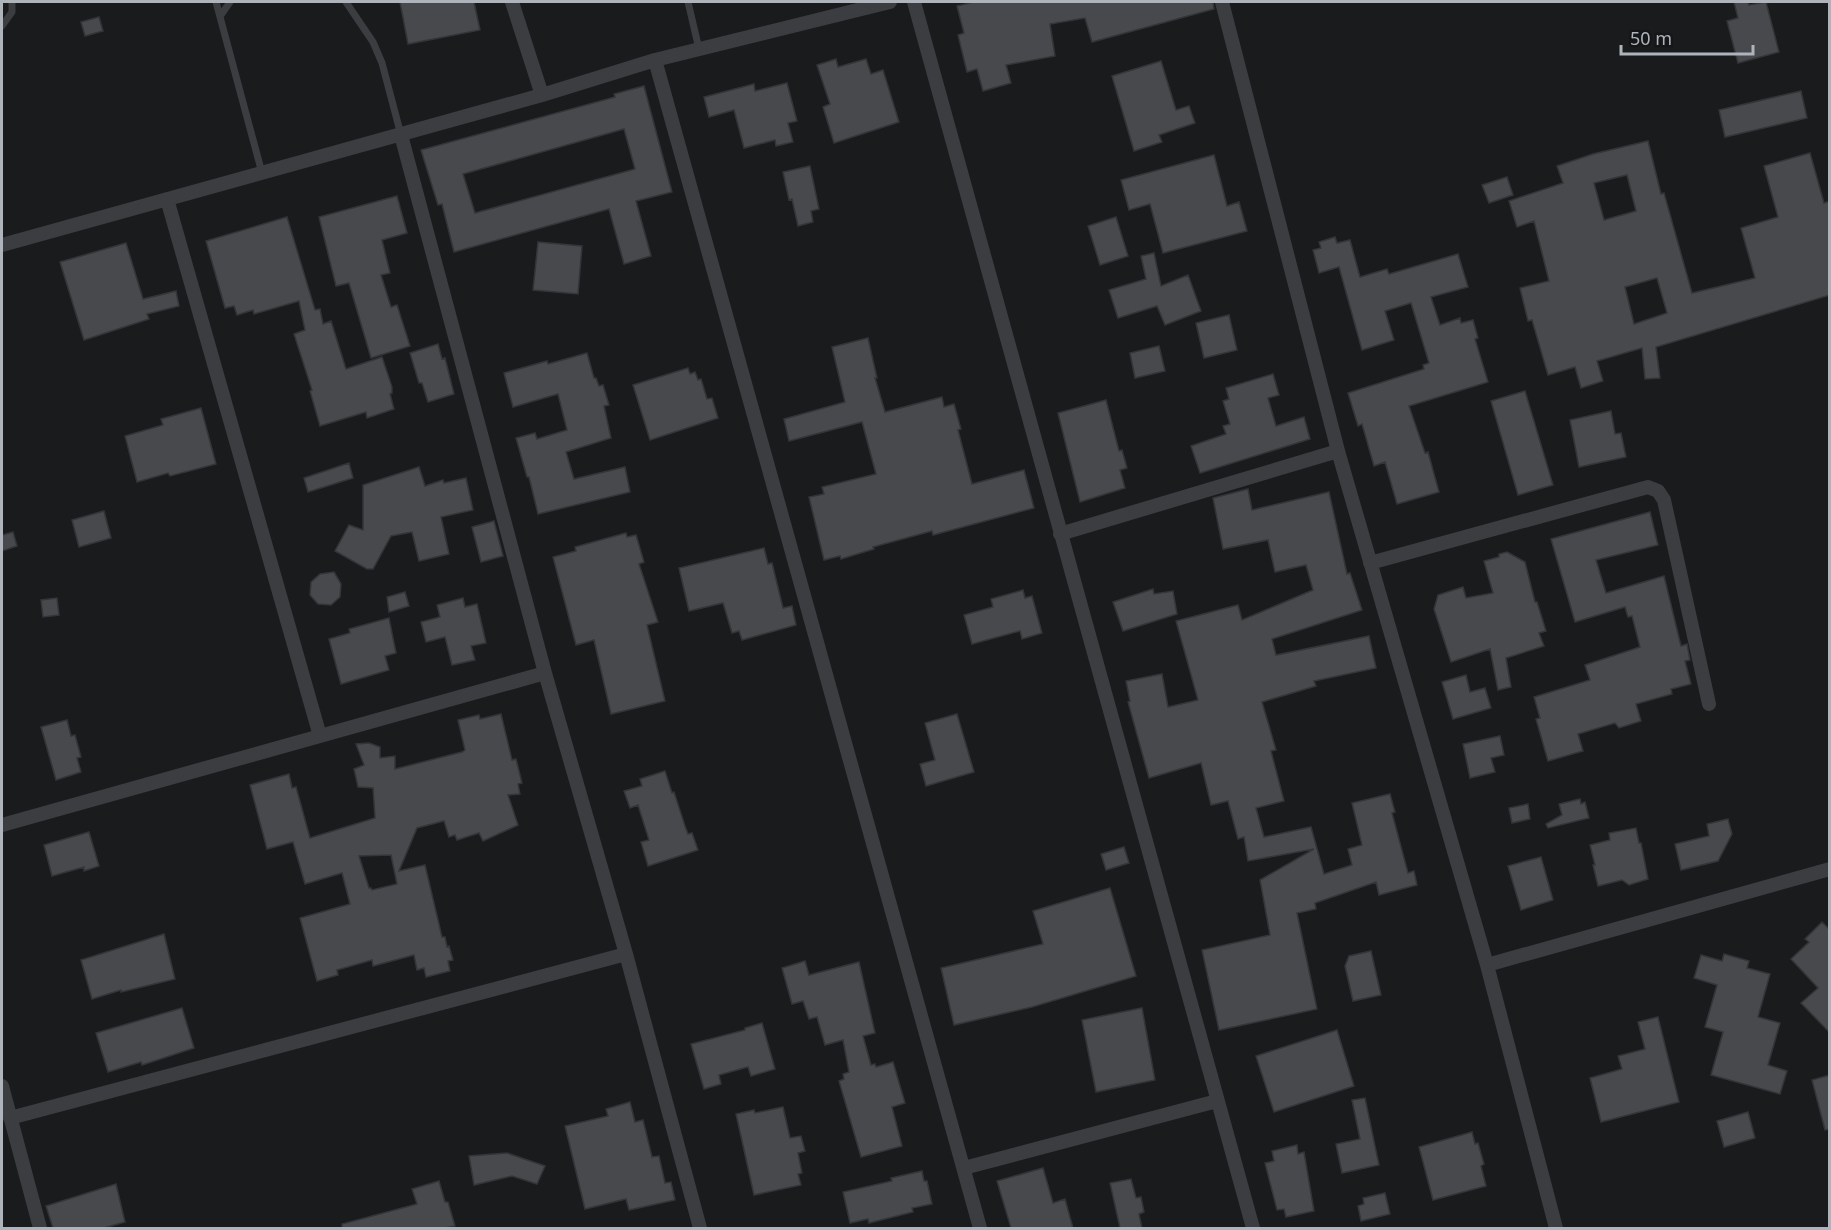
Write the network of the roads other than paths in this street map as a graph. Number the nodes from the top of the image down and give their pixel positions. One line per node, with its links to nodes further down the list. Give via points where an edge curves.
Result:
1 (12, 2): 11 (lane, via 12,12)
2 (216, 2): 10 (lane)
3 (230, 2): 10 (lane)
4 (346, 2): 15 (lane, via 382,63)
5 (512, 2): 14 (street)
6 (688, 2): 12 (lane)
7 (890, 2): 12 (street)
8 (914, 2): 20 (street)
9 (1222, 2): 19 (street)
10 (221, 15): 16 (lane)
11 (2, 26)
12 (699, 49): 13 (street)
13 (655, 60): 14 (street); 32 (street)
14 (542, 95): 15 (street)
15 (400, 135): 16 (street); 22 (street)
16 (262, 173): 17 (street)
17 (167, 199): 18 (street); 24 (street)
18 (2, 245)
19 (1338, 451): 20 (street); 21 (street)
20 (1060, 534): 30 (street)
21 (1370, 563): 23 (street, via 1648,487 1658,491 1664,500); 28 (street)
22 (545, 673): 24 (street); 27 (street)
23 (1709, 704)
24 (321, 736): 25 (street)
25 (2, 825)
26 (1830, 869): 28 (street)
27 (626, 954): 31 (street); 34 (street)
28 (1487, 965): 37 (street)
29 (2, 1086): 31 (street)
30 (1217, 1101): 32 (street); 36 (street)
31 (10, 1118): 33 (street)
32 (964, 1168): 35 (street)
33 (40, 1228)
34 (700, 1228)
35 (980, 1228)
36 (1253, 1228)
37 (1556, 1228)

